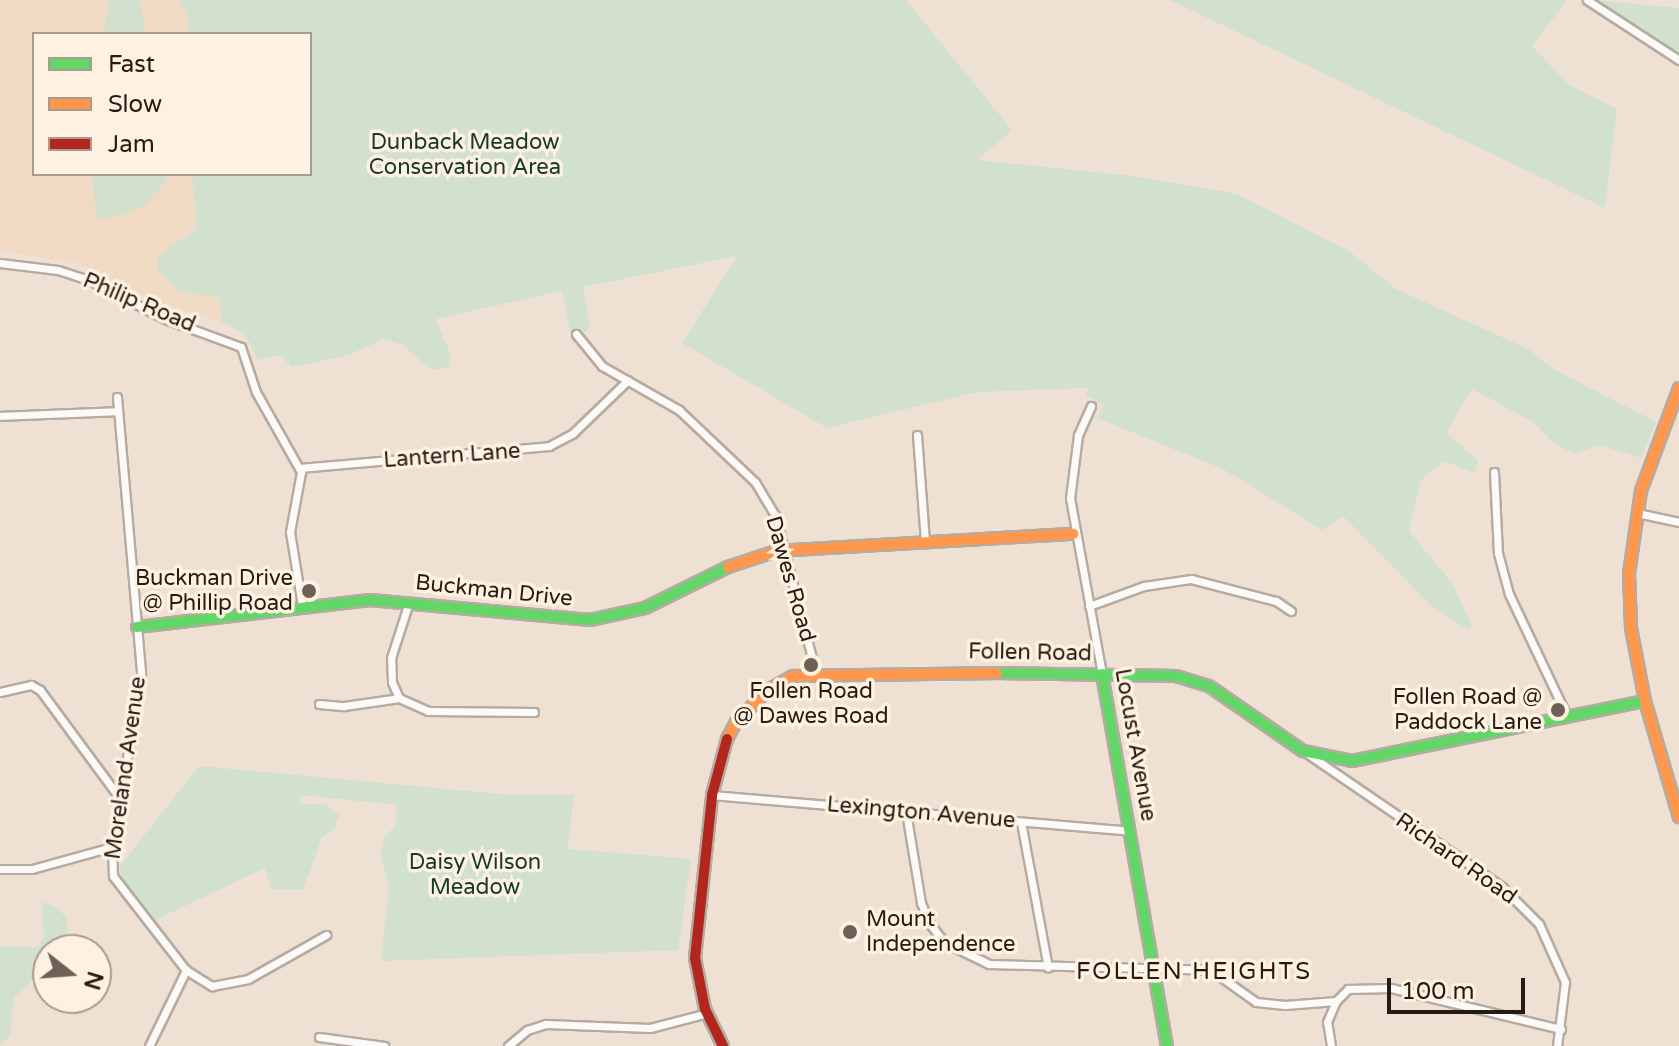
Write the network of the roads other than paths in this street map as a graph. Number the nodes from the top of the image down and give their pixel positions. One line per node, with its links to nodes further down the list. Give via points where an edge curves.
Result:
1 (1587, 0): 2 (street)
2 (1679, 60)
3 (0, 263): 12 (street, Philip Road, via 80,277 165,319 231,339 241,347 256,392)
4 (576, 334): 5 (street, Dawes Road, via 602,366)
5 (628, 380): 12 (street, Lantern Lane, via 573,433 549,446); 18 (street, Dawes Road, via 679,410 755,482 775,515)
6 (1679, 388): 14 (street)
7 (117, 397): 9 (street, Moreland Avenue)
8 (1091, 406): 16 (street, Locust Avenue, via 1072,462)
9 (118, 411): 10 (street); 23 (street, Moreland Avenue)
10 (0, 416)
11 (917, 435): 17 (street)
12 (299, 468): 20 (street, via 290,532)
13 (1494, 472): 31 (street, via 1498,553 1509,594)
14 (1637, 513): 15 (street); 28 (street, via 1629,573 1631,628)
15 (1679, 522)
16 (1074, 534): 17 (street, Buckman Drive); 21 (street, Locust Avenue)
17 (925, 542): 18 (street, Buckman Drive)
18 (784, 551): 19 (street, Buckman Drive, via 731,565 645,608 590,620); 24 (street, Dawes Road)
19 (409, 602): 20 (street, Buckman Drive); 27 (street, via 391,658)
20 (302, 605): 23 (street, Buckman Drive)
21 (1089, 606): 22 (street, via 1144,586 1191,579 1276,601); 25 (street, Locust Avenue)
22 (1291, 611)
23 (137, 627): 34 (street, Moreland Avenue, via 140,682)
24 (816, 674): 25 (street, Follen Road); 33 (street, Follen Road, via 793,676 768,690 736,722 720,754)
25 (1102, 674): 32 (street, Follen Road, via 1176,676 1209,686); 38 (street, Locust Avenue)
26 (0, 692): 34 (street, via 31,685 40,690)
27 (399, 698): 29 (street); 30 (street, via 428,711)
28 (1645, 701): 31 (street, Follen Road); 36 (street)
29 (319, 704)
30 (534, 712)
31 (1567, 716): 32 (street, Follen Road, via 1352,761)
32 (1303, 751): 47 (street, Richard Road, via 1525,907 1556,952 1565,982)
33 (712, 795): 35 (street, Lexington Avenue); 46 (street, Follen Road, via 695,958)
34 (119, 797): 39 (street, Moreland Avenue)
35 (906, 812): 37 (street, Lexington Avenue); 42 (street, via 921,903 944,942 989,964)
36 (1679, 817)
37 (1021, 822): 38 (street, Lexington Avenue); 42 (street)
38 (1129, 831): 44 (street, Locust Avenue)
39 (112, 847): 40 (street, via 32,869); 43 (street, Moreland Avenue, via 118,886)
40 (0, 869)
41 (326, 935): 43 (street, via 235,985 212,986)
42 (1048, 968): 44 (street)
43 (186, 970): 49 (street)
44 (1154, 973): 45 (street, via 1211,970 1256,1002); 53 (street, Locust Avenue)
45 (1336, 1001): 47 (street, via 1348,989 1391,988); 54 (street, via 1327,1022)
46 (707, 1013): 51 (street, via 650,1028 546,1024 527,1030); 52 (street, Follen Road)
47 (1561, 1029): 55 (street, Richard Road)
48 (319, 1037): 50 (street)
49 (149, 1046)
50 (384, 1046)
51 (508, 1046)
52 (723, 1046)
53 (1167, 1046)
54 (1331, 1046)
55 (1557, 1046)

